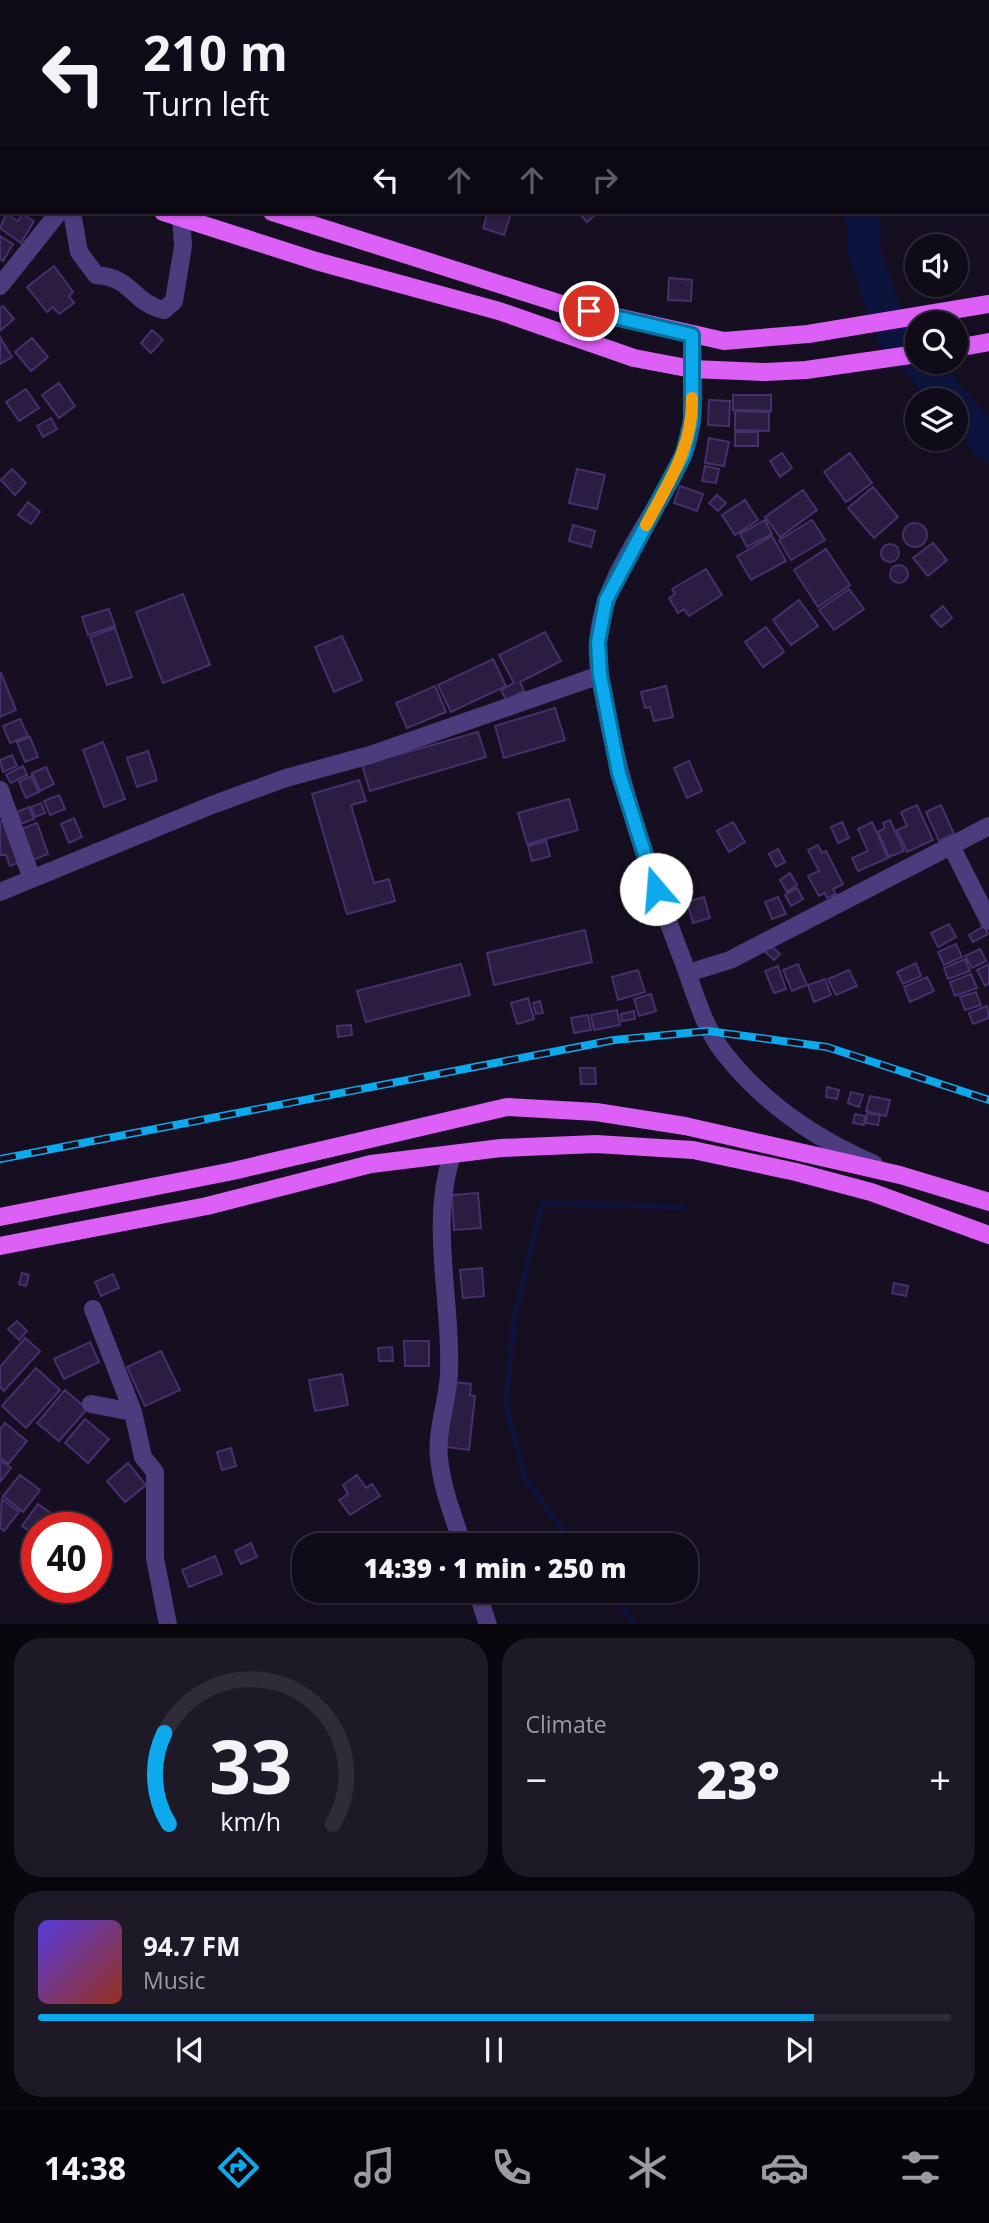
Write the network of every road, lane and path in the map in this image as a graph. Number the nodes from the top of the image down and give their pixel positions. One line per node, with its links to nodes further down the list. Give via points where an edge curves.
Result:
1 (57, 214): 6 (street)
2 (72, 214): 5 (street, via 79,252 96,275 116,276 148,306 164,310 174,301 183,246)
3 (169, 214): 5 (main road)
4 (278, 214): 8 (main road, via 568,306)
5 (181, 218): 12 (main road, via 499,312 634,358)
6 (0, 286)
7 (989, 304): 8 (main road, via 724,341)
8 (692, 335): 12 (street)
9 (989, 342): 10 (main road)
10 (968, 346)
11 (905, 356): 12 (main road, via 765,372)
12 (692, 369): 13 (street, via 692,420 684,454 606,600 598,642)
13 (600, 675): 17 (street, via 370,755 286,778); 20 (street, via 619,773)
14 (0, 790): 17 (street)
15 (989, 826): 16 (street)
16 (951, 846): 19 (street); 20 (street, via 730,960)
17 (32, 879): 18 (street)
18 (0, 892)
19 (989, 921)
20 (688, 973): 22 (street, via 708,1031 768,1100 828,1144)
21 (452, 1155): 25 (main road, via 596,1144 694,1150 871,1192); 26 (main road, via 348,1168 207,1206); 30 (street, via 443,1183 441,1212 450,1375 438,1453)
22 (900, 1175): 23 (main road); 24 (main road, via 684,1126 596,1112 507,1107 233,1171)
23 (989, 1202)
24 (0, 1217)
25 (989, 1235)
26 (0, 1245)
27 (93, 1309): 29 (street)
28 (91, 1404): 29 (street)
29 (134, 1412): 32 (street, via 143,1457 155,1472 155,1558)
30 (459, 1533)
31 (481, 1603): 33 (street)
32 (168, 1624)
33 (488, 1624)

